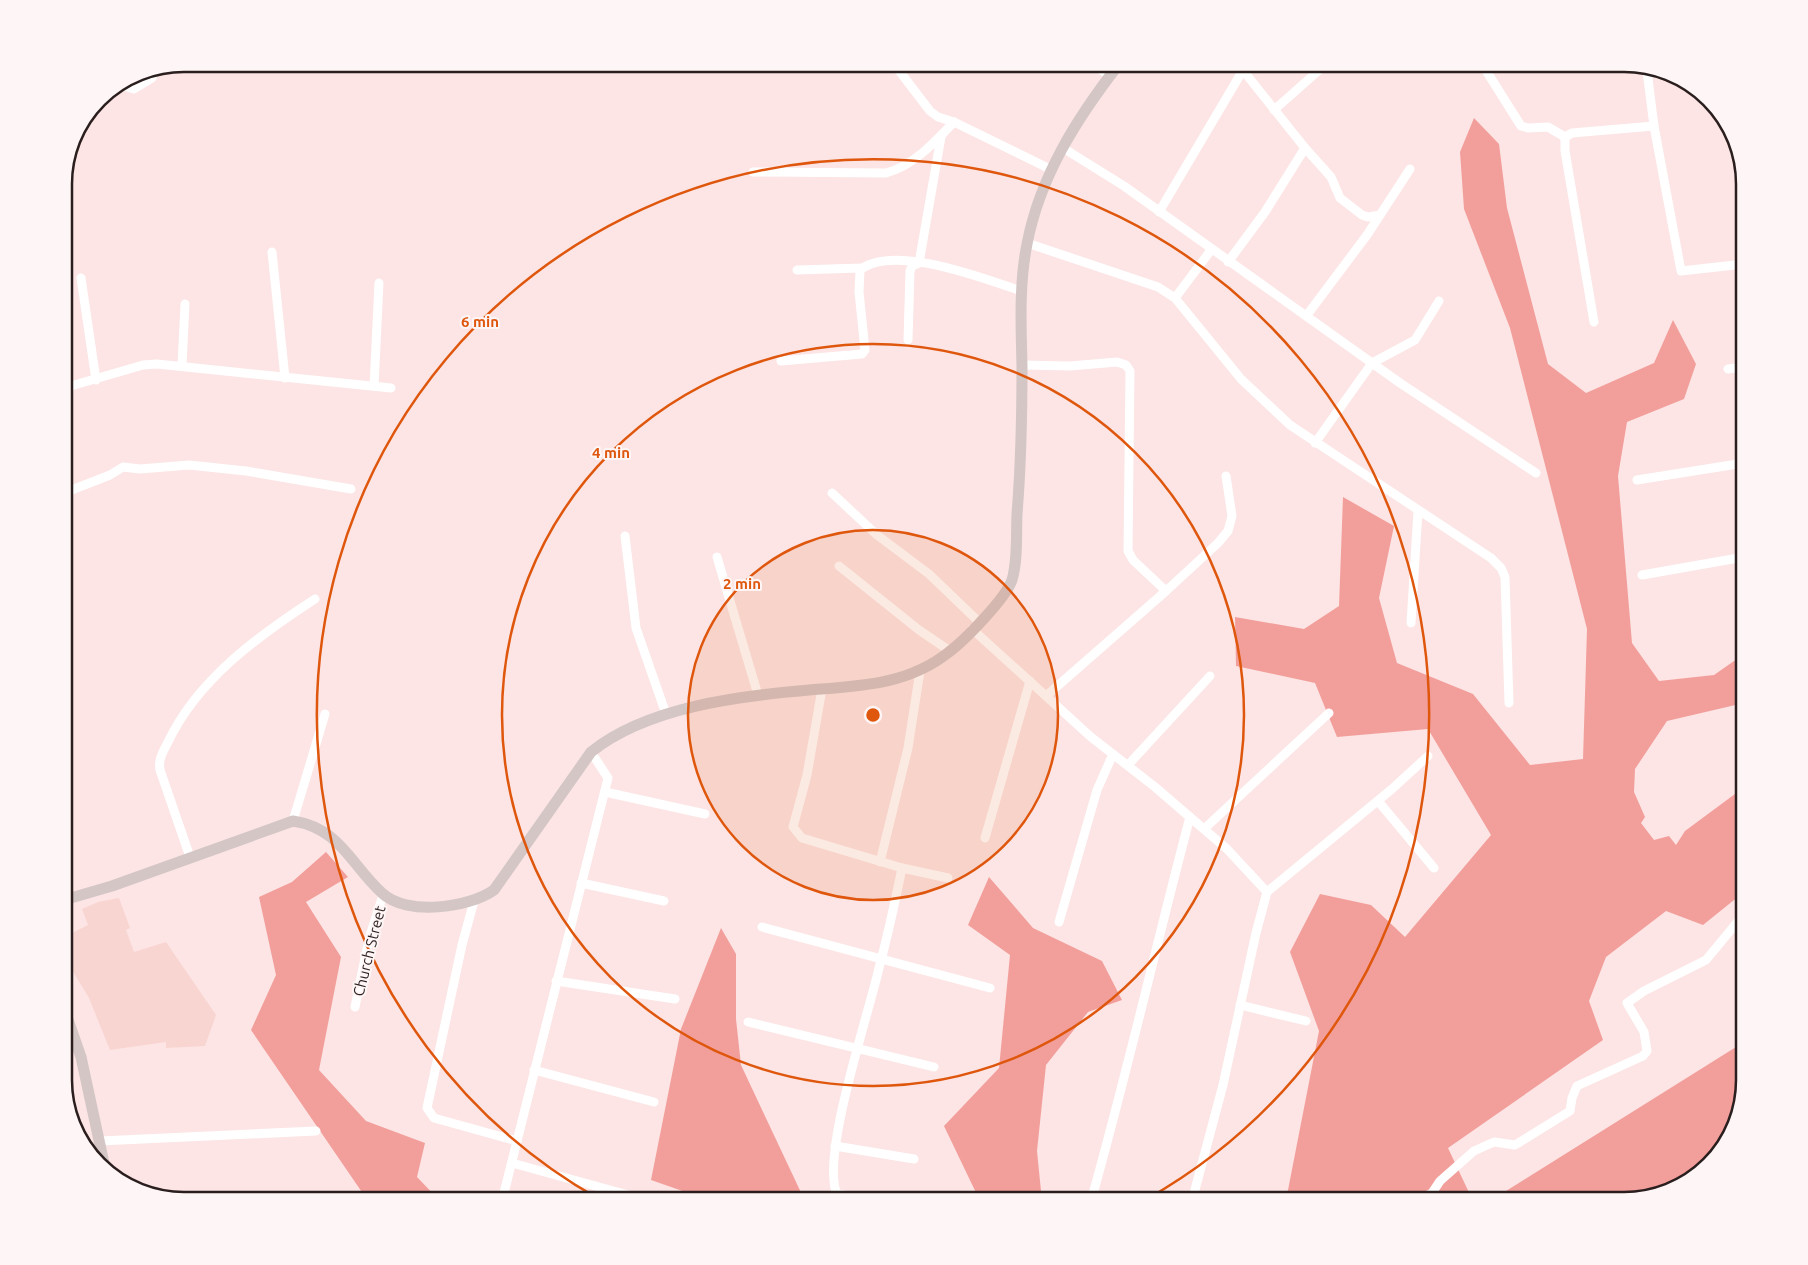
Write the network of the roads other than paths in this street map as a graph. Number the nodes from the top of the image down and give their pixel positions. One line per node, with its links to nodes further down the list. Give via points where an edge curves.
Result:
1 (901, 73): 13 (street, via 930,110 938,117)
2 (1106, 73): 9 (street)
3 (1112, 73): 9 (street)
4 (1238, 73): 22 (street)
5 (1246, 73): 12 (street)
6 (1316, 73): 12 (street)
7 (1488, 73): 16 (street, via 1521,126 1548,127)
8 (1648, 75): 14 (street)
9 (1110, 76): 17 (street)
10 (152, 77): 11 (street, via 134,89)
11 (129, 88)
12 (1274, 110): 18 (street)
13 (954, 122): 15 (street); 19 (street)
14 (1654, 126): 16 (street, via 1572,133); 29 (street, via 1681,271)
15 (941, 137): 21 (street, via 897,170 886,173); 28 (street)
16 (1565, 137): 39 (street)
17 (1063, 148): 19 (street); 22 (street)
18 (1305, 148): 23 (street, via 1331,177 1344,202 1368,218); 27 (street, via 1265,212)
19 (1050, 169): 24 (street)
20 (1410, 169): 23 (street)
21 (753, 172)
22 (1159, 212): 25 (street)
23 (1380, 215): 38 (street)
24 (1027, 243): 34 (street); 35 (street, via 1158,286)
25 (1211, 250): 27 (street); 35 (street)
26 (272, 252): 47 (street)
27 (1228, 262): 38 (street)
28 (919, 263): 30 (street, via 892,260); 34 (street, via 949,266); 40 (street, via 910,271)
29 (1736, 265)
30 (862, 268): 31 (street); 41 (street, via 859,292 865,350 862,354)
31 (797, 270)
32 (81, 278): 48 (street)
33 (379, 283): 50 (street)
34 (1021, 291): 44 (street)
35 (1175, 298): 52 (street, via 1242,379 1290,426)
36 (1440, 301): 42 (street, via 1415,340)
37 (185, 304): 43 (street)
38 (1306, 315): 42 (street)
39 (1594, 322)
40 (908, 340)
41 (781, 361)
42 (1372, 363): 52 (street); 54 (street)
43 (182, 365): 47 (street); 48 (street, via 143,365)
44 (1022, 365): 66 (street, via 1070,366 1117,362 1126,365 1130,372 1128,550 1133,560); 69 (street, via 1020,473 1013,578 998,603)
45 (1736, 368): 46 (street)
46 (1728, 369)
47 (285, 378): 50 (street)
48 (96, 380): 49 (street)
49 (73, 386)
50 (374, 386): 51 (street)
51 (391, 388)
52 (1315, 443): 60 (street)
53 (1736, 464): 56 (street)
54 (1536, 473)
55 (1226, 476): 66 (street, via 1232,516 1228,531)
56 (1637, 480)
57 (73, 489): 58 (street, via 123,467 180,465 246,471)
58 (351, 489)
59 (832, 493): 69 (street, via 877,535 929,574)
60 (1418, 511): 68 (street); 77 (street, via 1491,558 1501,568 1505,577)
61 (625, 536): 80 (street, via 636,628)
62 (717, 558): 75 (street)
63 (1736, 558): 65 (street)
64 (839, 566): 70 (street)
65 (1642, 575)
66 (1166, 590): 76 (street)
67 (315, 599): 92 (street, via 271,628 216,675 171,734 159,765)
68 (1411, 623)
69 (976, 626): 70 (street); 73 (street)
70 (950, 652): 71 (street)
71 (920, 671): 74 (street, via 896,680); 93 (street, via 908,748)
72 (1210, 676): 84 (street)
73 (1030, 681): 76 (street); 91 (street)
74 (822, 689): 75 (street); 93 (street, via 807,775 793,827 802,838)
75 (758, 695): 80 (street)
76 (1046, 696): 82 (street)
77 (1510, 703)
78 (1329, 713): 90 (street)
79 (325, 714): 89 (street)
80 (666, 714): 81 (street, via 600,744)
81 (591, 752): 85 (street, via 608,778); 101 (street, via 507,874 494,890)
82 (1113, 754): 84 (street); 103 (street, via 1097,790)
83 (1428, 756): 86 (street)
84 (1128, 765): 88 (street)
85 (605, 792): 87 (street); 97 (street)
86 (1378, 801): 95 (street); 98 (street)
87 (705, 814)
88 (1190, 817): 90 (street); 129 (street, via 1153,955 1122,1092)
89 (293, 821): 92 (street); 99 (street, via 324,832 346,850)
90 (1204, 829): 98 (street)
91 (985, 838)
92 (190, 856): 100 (street)
93 (880, 862): 94 (street)
94 (902, 868): 96 (street); 106 (street)
95 (1434, 868)
96 (948, 878)
97 (581, 883): 102 (street); 107 (street)
98 (1267, 892): 110 (street)
99 (383, 895): 101 (street, via 422,906 447,907); 111 (street, Church Street, via 369,939)
100 (73, 897)
101 (474, 901): 121 (street, via 428,1108 434,1118)
102 (664, 901)
103 (1059, 922)
104 (1736, 924): 131 (street, via 1706,960 1627,1003 1644,1032 1647,1051 1643,1056 1577,1086 1570,1111 1515,1145 1494,1142 1474,1151)
105 (762, 927): 106 (street)
106 (882, 958): 108 (street); 115 (street)
107 (556, 981): 109 (street); 117 (street)
108 (990, 988)
109 (675, 999)
110 (1240, 1005): 112 (street); 130 (street)
111 (355, 1007)
112 (1306, 1021)
113 (748, 1022): 115 (street)
114 (73, 1034): 120 (street)
115 (858, 1049): 116 (street); 122 (street)
116 (934, 1067)
117 (534, 1070): 118 (street); 121 (street)
118 (654, 1102)
119 (316, 1130): 120 (street)
120 (100, 1141): 123 (street)
121 (517, 1141): 125 (street)
122 (835, 1146): 124 (street); 128 (street, via 832,1166)
123 (103, 1157)
124 (914, 1159)
125 (512, 1163): 126 (street); 127 (street)
126 (504, 1192)
127 (617, 1192)
128 (838, 1192)
129 (1094, 1192)
130 (1194, 1192)
131 (1433, 1192)

